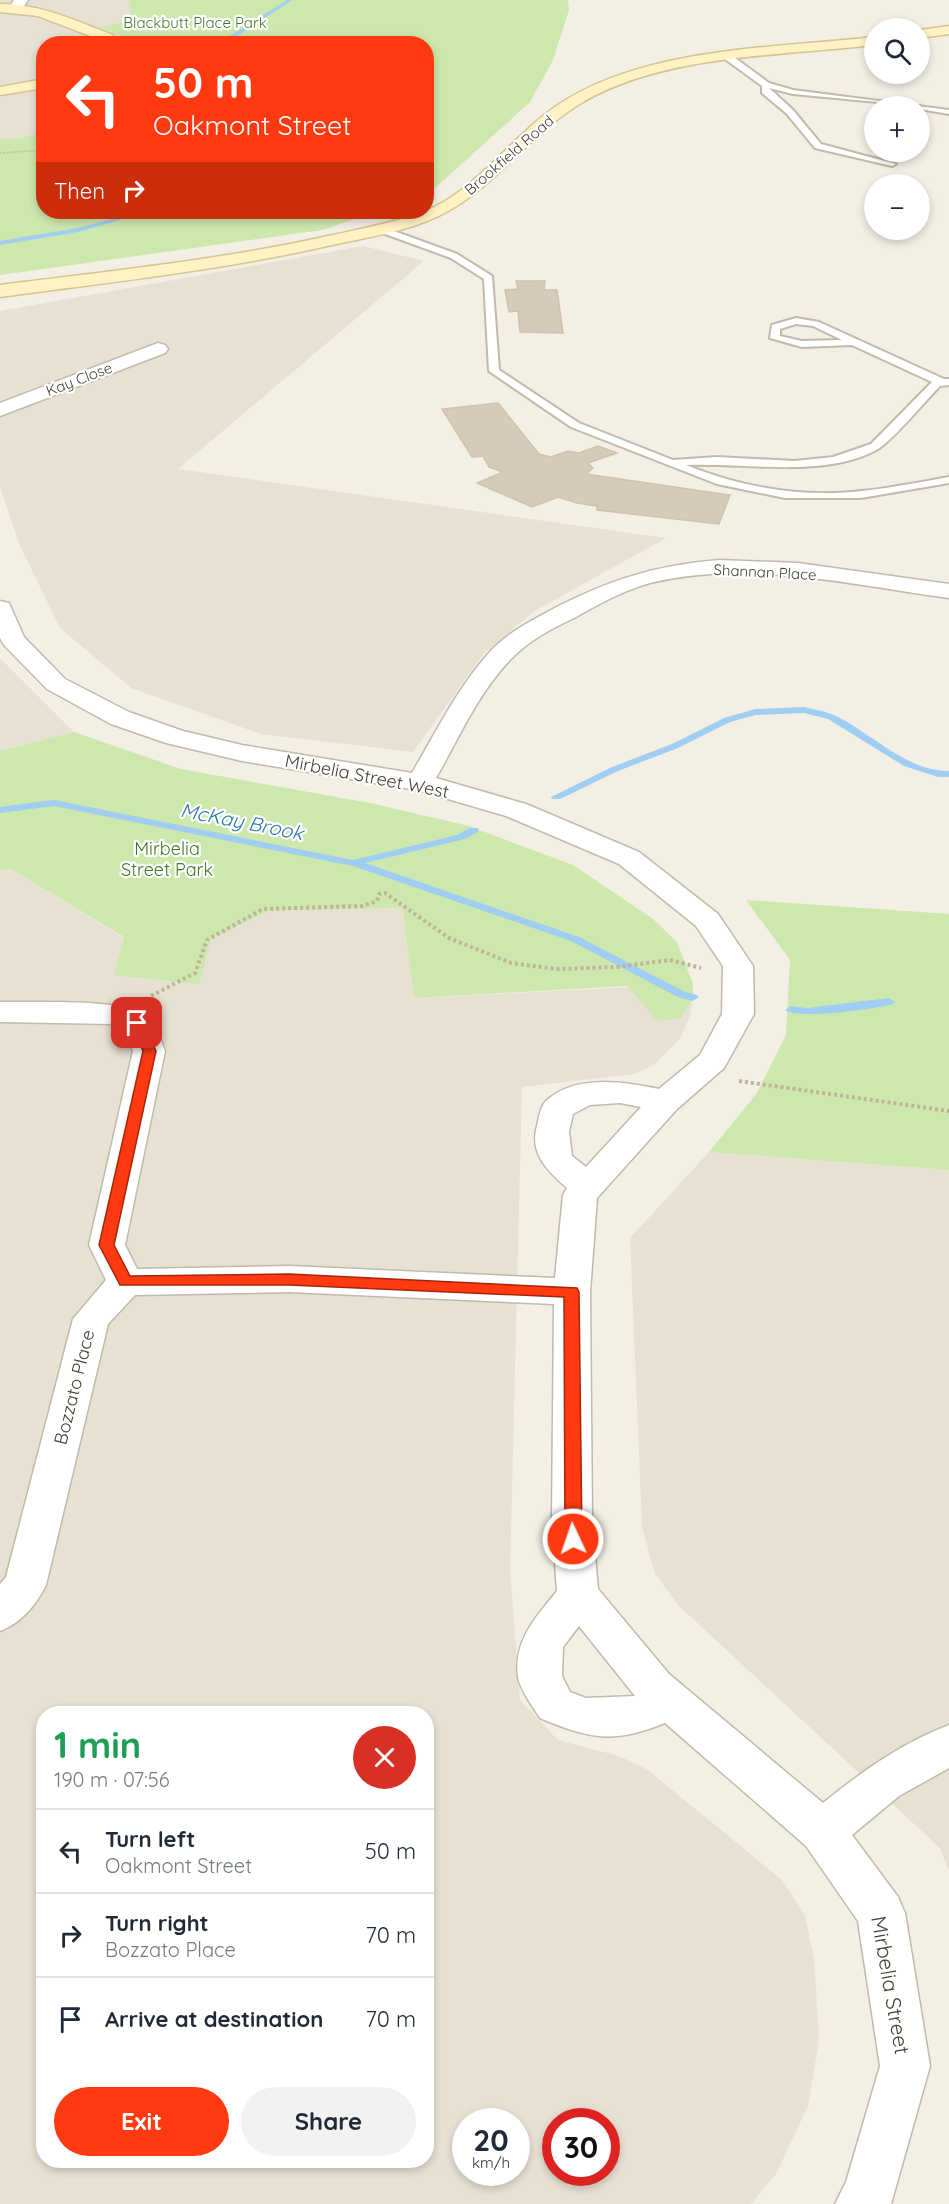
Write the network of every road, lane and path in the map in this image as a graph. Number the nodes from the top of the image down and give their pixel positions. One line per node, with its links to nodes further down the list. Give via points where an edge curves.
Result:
1 (19, 3): 2 (main road); 5 (main road)
2 (0, 8)
3 (949, 30): 4 (main road)
4 (930, 33)
5 (103, 36)
6 (864, 42): 7 (main road, Brookfield Road)
7 (728, 57): 9 (lane); 17 (main road, Brookfield Road, via 643,74 574,101 494,172)
8 (36, 84): 10 (main road)
9 (766, 85): 11 (lane); 16 (lane, via 765,91 790,112 818,146)
10 (0, 91)
11 (864, 101)
12 (930, 109): 13 (lane)
13 (949, 112)
14 (36, 151): 15 (path)
15 (0, 153)
16 (892, 164)
17 (434, 212)
18 (414, 219): 19 (main road, Brookfield Road)
19 (380, 229): 20 (main road, Brookfield Road, via 256,255); 25 (lane, via 454,256 489,278 494,371 575,425)
20 (0, 291)
21 (853, 342): 21 (lane, via 802,344 775,338 775,327 800,321 819,323); 23 (lane)
22 (158, 349): 24 (street, Kay Close)
23 (945, 382): 25 (lane, via 875,446 834,460 795,464)
24 (0, 410)
25 (670, 462): 26 (lane, via 717,481 785,495 861,495)
26 (949, 480)
27 (949, 591): 29 (street, Shannan Place, via 784,570 715,568 647,577 548,621 498,657 463,703)
28 (0, 608): 29 (street, Mirbelia Street West, via 13,640 56,684 120,718 175,737 242,753)
29 (420, 782): 35 (street, Mirbelia Street West, via 516,810 629,858 707,920 738,966 738,1014 713,1061)
30 (636, 965): 31 (path, via 670,960); 33 (path, via 556,969 510,963 449,938 385,893 379,894 377,901 362,906 263,909 207,940 200,968 190,978)
31 (701, 968)
32 (0, 1012): 33 (street)
33 (118, 1014): 38 (street, via 137,1023 149,1051 107,1245)
34 (755, 1084): 36 (path)
35 (664, 1101): 37 (street, Mirbelia Street West); 37 (street, via 620,1092 583,1095 558,1108 552,1132 556,1160)
36 (949, 1111)
37 (586, 1186): 39 (street, Mirbelia Street West, via 580,1195)
38 (125, 1282): 39 (street, via 289,1279); 41 (street, Bozzato Place, via 92,1319 25,1585)
39 (572, 1292): 40 (street, via 572,1521)
40 (578, 1595): 42 (street, Mirbelia Street, via 654,1687); 42 (street, via 542,1642 540,1678 555,1705 585,1717 631,1717)
41 (0, 1613)
42 (671, 1701): 44 (street, Mirbelia Street)
43 (949, 1745): 44 (street, via 883,1782)
44 (822, 1831): 45 (street, Mirbelia Street, via 881,1913 905,2066 868,2197)
45 (861, 2204)

